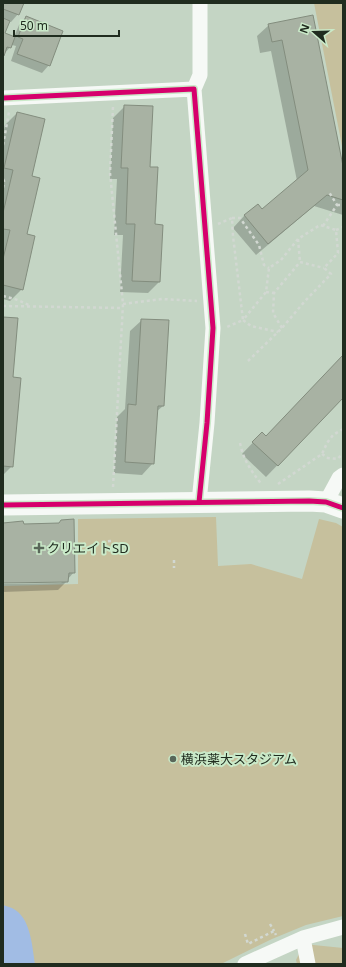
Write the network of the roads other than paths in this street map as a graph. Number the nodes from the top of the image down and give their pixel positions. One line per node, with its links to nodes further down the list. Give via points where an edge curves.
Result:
1 (200, 3): 2 (street, via 200,74)
2 (194, 88): 3 (street); 5 (street, via 213,328 207,423)
3 (7, 98)
4 (343, 475): 7 (street, via 339,478)
5 (198, 502): 6 (street); 7 (street, via 309,501)
6 (3, 505)
7 (334, 505)
8 (343, 927): 9 (street)
9 (303, 938): 10 (street); 11 (street)
10 (245, 964)
11 (308, 964)

